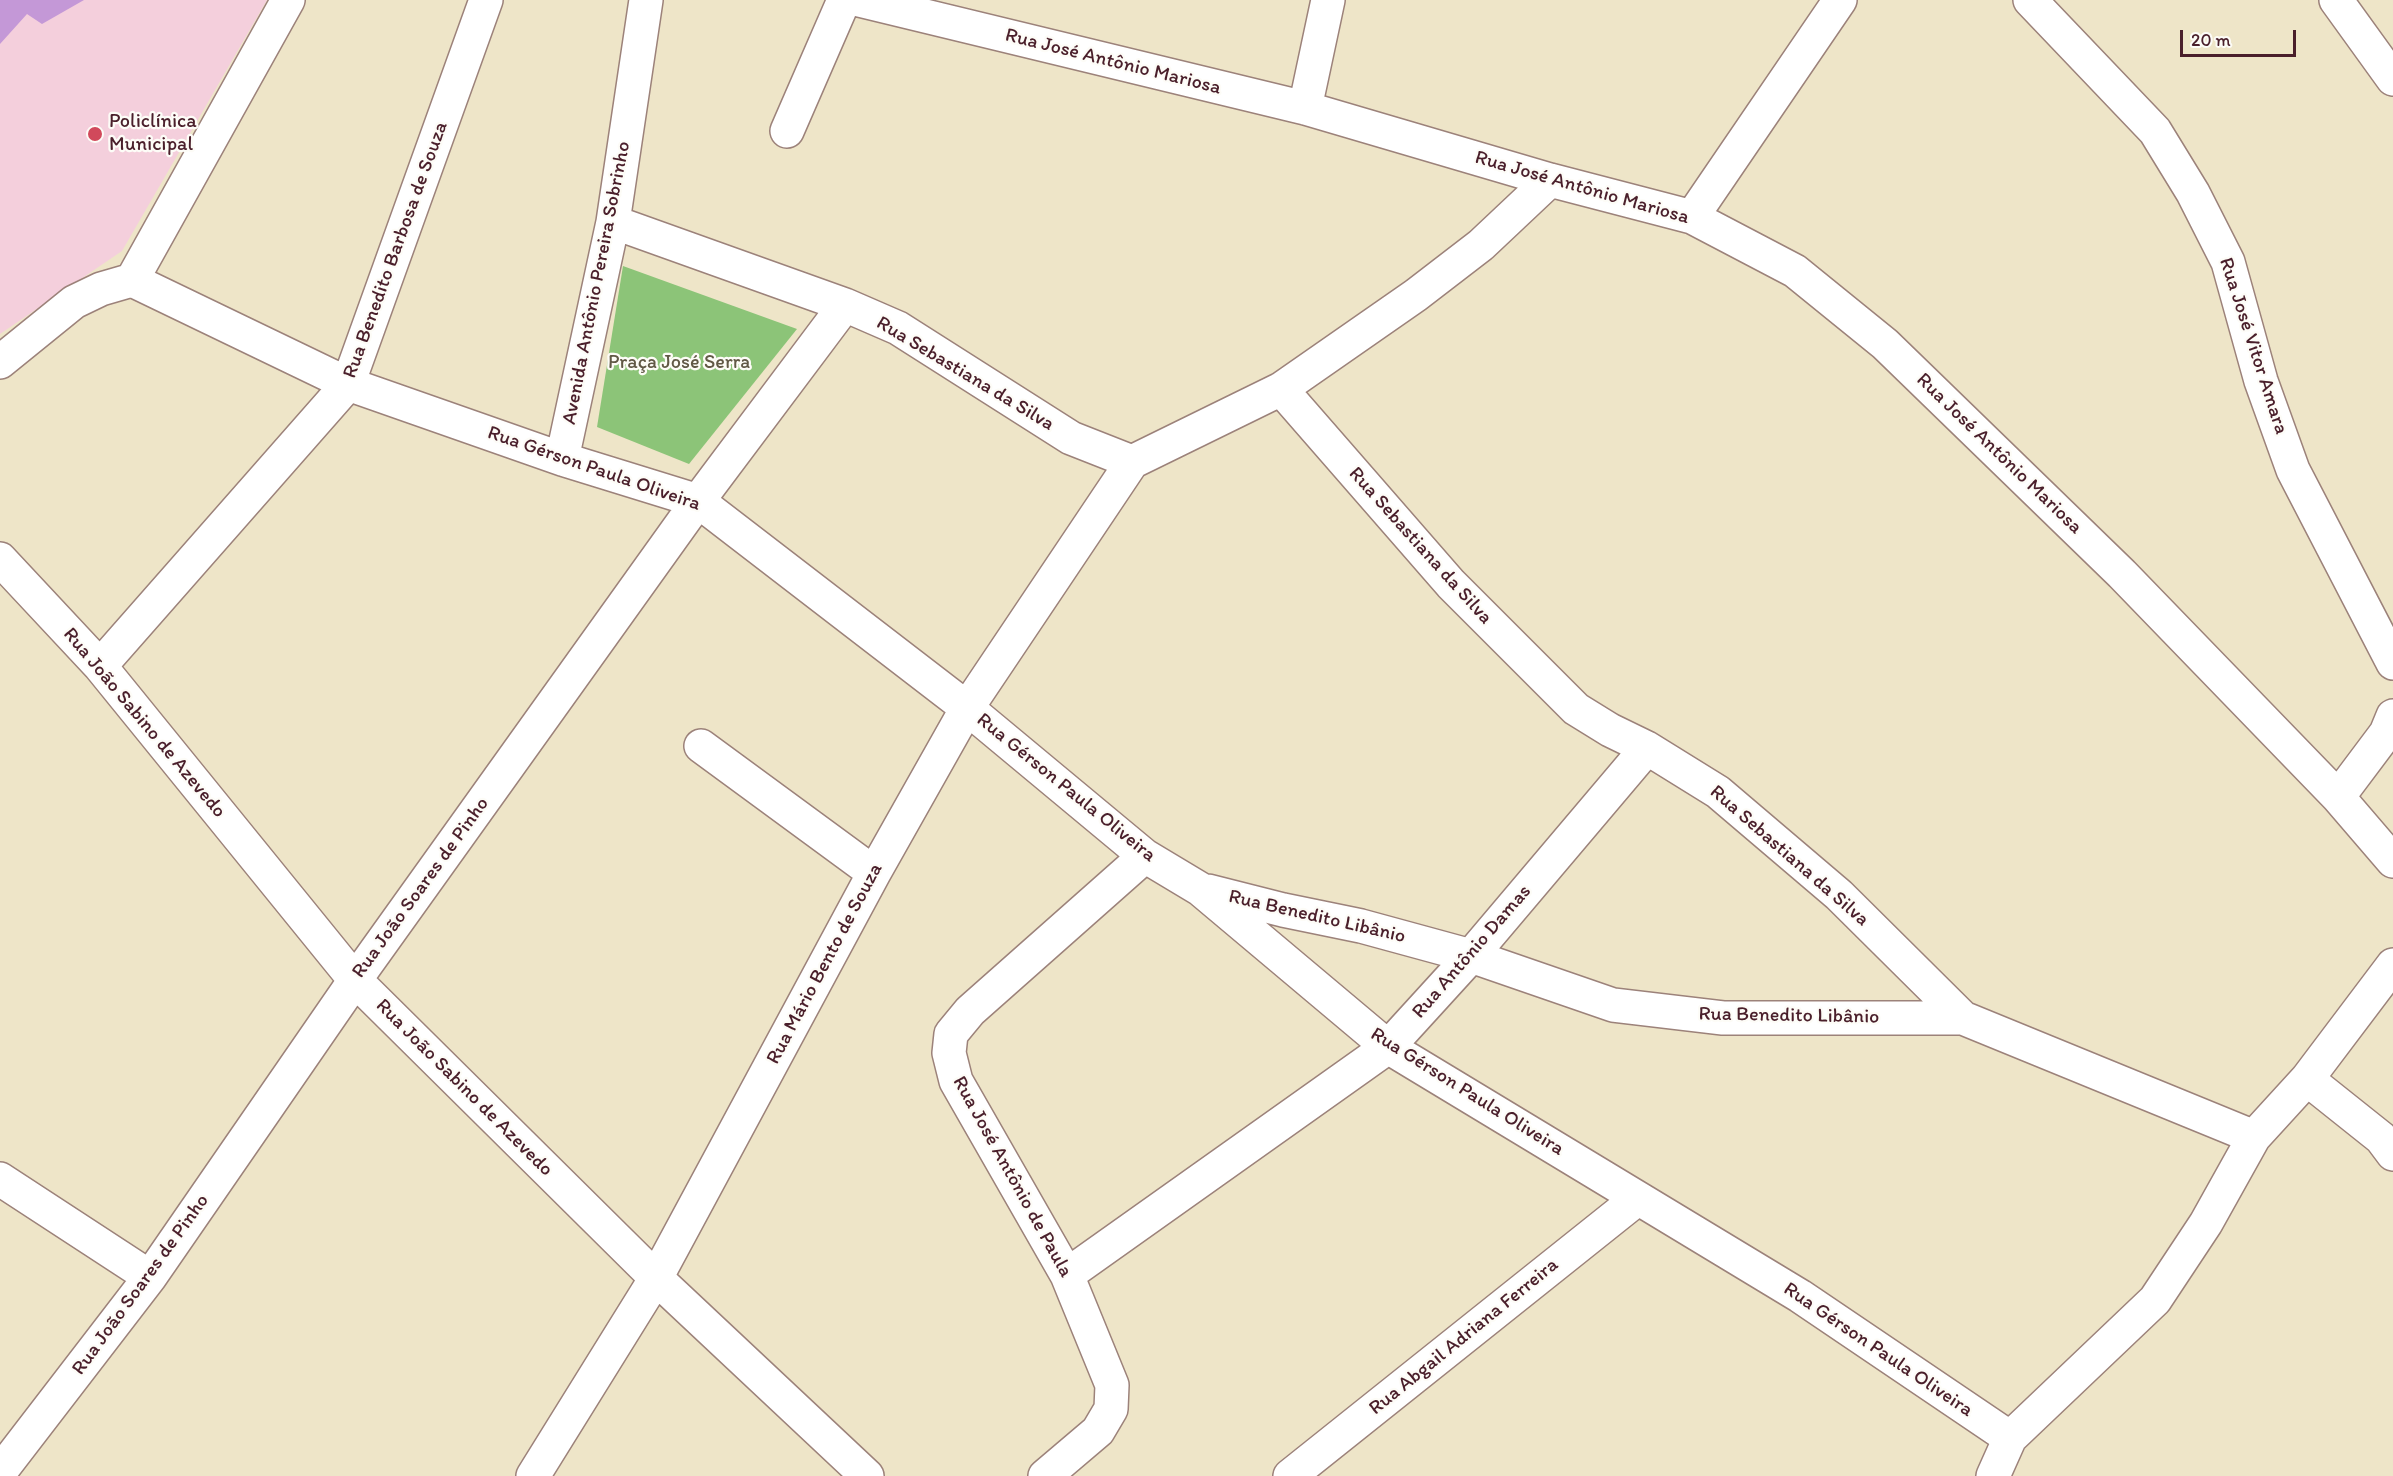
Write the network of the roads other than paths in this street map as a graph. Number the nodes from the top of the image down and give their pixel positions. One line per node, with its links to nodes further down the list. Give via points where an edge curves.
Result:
1 (288, 0): 16 (street)
2 (486, 0): 19 (street, Rua Benedito Barbosa de Souza)
3 (646, 0): 15 (street, Avenida Antônio Pereira Sobrinho)
4 (844, 0): 12 (street)
5 (859, 0): 11 (street, Rua José Antônio Mariosa)
6 (1328, 0): 11 (street)
7 (1840, 0): 14 (street)
8 (2030, 0): 25 (street, Rua José Vitor Amara, via 2155,131 2193,193 2228,262 2261,381 2294,470)
9 (2336, 0): 10 (street)
10 (2393, 79)
11 (1305, 108): 13 (street, Rua José Antônio Mariosa)
12 (787, 131)
13 (1550, 180): 14 (street, Rua José Antônio Mariosa); 20 (street, via 1481,245)
14 (1692, 218): 31 (street, Rua José Antônio Mariosa, via 1795,271 1885,344 2122,574)
15 (613, 222): 17 (street); 21 (street, Avenida Antônio Pereira Sobrinho)
16 (132, 280): 18 (street, via 74,302); 19 (street, Rua Gérson Paula Oliveira)
17 (844, 305): 22 (street, Rua Sebastiana da Silva, via 898,328 1071,438); 23 (street, Rua João Soares de Pinho)
18 (0, 362)
19 (348, 384): 21 (street, Rua Gérson Paula Oliveira); 26 (street, Rua Benedito Barbosa de Souza)
20 (1281, 388): 22 (street); 30 (street, Rua Sebastiana da Silva, via 1450,584 1576,709)
21 (562, 459): 23 (street, Rua Gérson Paula Oliveira)
22 (1132, 462): 27 (street, Rua Mário Bento de Souza)
23 (698, 501): 27 (street, Rua Gérson Paula Oliveira); 38 (street, Rua João Soares de Pinho)
24 (0, 559): 26 (street, Rua João Sabino de Azevedo)
25 (2393, 663)
26 (100, 666): 38 (street, Rua João Sabino de Azevedo)
27 (967, 708): 32 (street, Rua Gérson Paula Oliveira); 34 (street, Rua Mário Bento de Souza)
28 (2393, 716): 31 (street, via 2386,733)
29 (702, 746): 34 (street)
30 (1647, 748): 36 (street, Rua Antônio Damas); 39 (street, Rua Sebastiana da Silva, via 1718,792 1839,895)
31 (2338, 797): 33 (street, Rua José Antônio Mariosa)
32 (1145, 856): 35 (street, Rua Gérson Paula Oliveira); 46 (street, Rua José Antônio de Paula, via 969,1011 951,1034 956,1082)
33 (2393, 861)
34 (874, 873): 48 (street, Rua Mário Bento de Souza)
35 (1200, 889): 36 (street, Rua Benedito Libânio); 40 (street, Rua Gérson Paula Oliveira)
36 (1471, 956): 39 (street, Rua Benedito Libânio, via 1613,1005 1723,1018); 40 (street, Rua Antônio Damas)
37 (2393, 965): 41 (street)
38 (355, 980): 47 (street, Rua João Soares de Pinho); 48 (street, Rua João Sabino de Azevedo)
39 (1963, 1018): 42 (street, Rua Sebastiana da Silva)
40 (1388, 1047): 45 (street, Rua Gérson Paula Oliveira); 46 (street, Rua Antônio Damas)
41 (2307, 1079): 42 (street); 43 (street, via 2381,1138)
42 (2254, 1137): 49 (street, via 2206,1223 2155,1300)
43 (2393, 1154)
44 (0, 1179): 47 (street)
45 (1637, 1199): 49 (street, Rua Gérson Paula Oliveira, via 1800,1296); 54 (street, Rua Abgail Adriana Ferreira)
46 (1067, 1275): 53 (street, Rua José Antônio de Paula, via 1112,1385 1111,1409 1098,1431)
47 (150, 1277): 50 (street, Rua João Soares de Pinho)
48 (656, 1278): 51 (street, Rua Mário Bento de Souza); 52 (street, Rua João Sabino de Azevedo)
49 (2010, 1438): 55 (street)
50 (0, 1472)
51 (533, 1476)
52 (867, 1476)
53 (1045, 1476)
54 (1290, 1476)
55 (1993, 1476)

